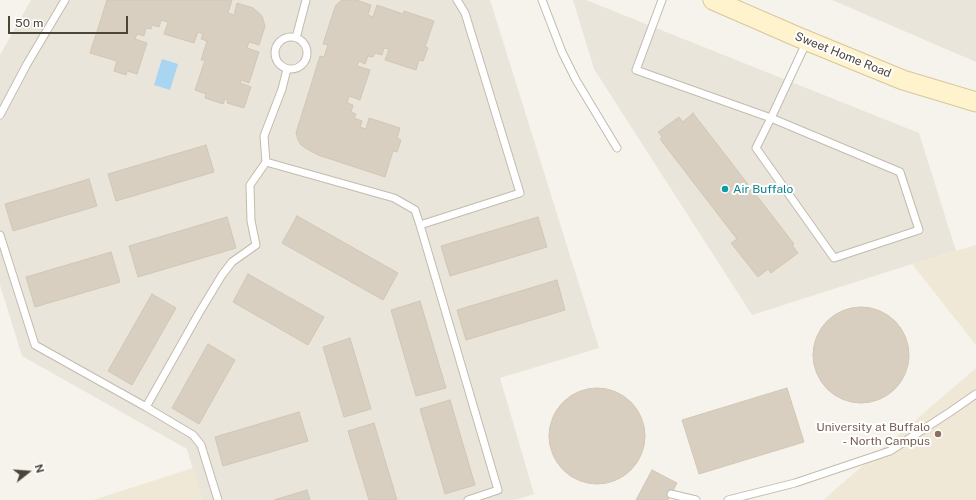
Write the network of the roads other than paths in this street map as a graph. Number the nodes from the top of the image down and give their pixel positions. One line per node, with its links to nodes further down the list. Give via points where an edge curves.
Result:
1 (65, 0): 11 (lane)
2 (306, 0): 7 (lane)
3 (457, 0): 15 (lane, via 465,13 520,193)
4 (542, 0): 13 (lane, via 576,80)
5 (662, 0): 12 (lane, via 636,70)
6 (713, 0): 8 (main road, Sweet Home Road)
7 (296, 38): 9 (lane, via 301,40 307,49 306,59 302,65); 9 (lane, via 283,39 276,49 278,62)
8 (807, 41): 10 (main road, Sweet Home Road, via 903,80); 12 (lane)
9 (287, 69): 14 (lane, via 264,136)
10 (976, 102)
11 (0, 115)
12 (772, 118): 12 (lane, via 900,172 919,230 834,258 756,148)
13 (617, 148)
14 (266, 162): 15 (lane, via 394,198 415,210); 18 (lane, via 250,185 251,221 256,246 232,262 222,275)
15 (420, 225): 21 (lane, via 498,490)
16 (0, 235): 18 (lane, via 35,345)
17 (976, 394): 23 (lane, via 890,451 795,483)
18 (146, 407): 20 (lane, via 189,432 201,444)
19 (671, 494): 22 (lane)
20 (218, 500)
21 (468, 500)
22 (696, 500)
23 (728, 500)

